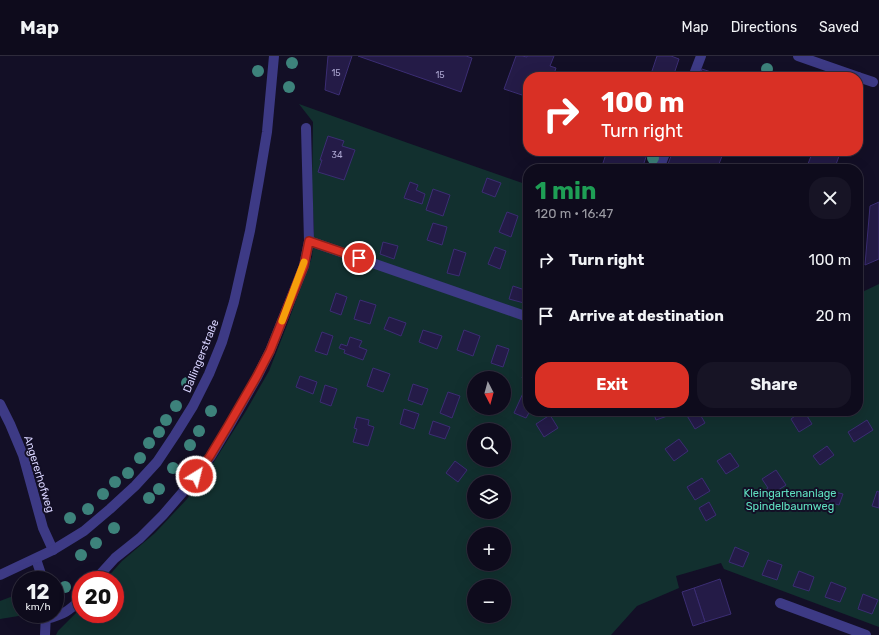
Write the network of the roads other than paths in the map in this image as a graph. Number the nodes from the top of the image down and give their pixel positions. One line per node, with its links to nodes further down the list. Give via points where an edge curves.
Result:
1 (274, 56): 12 (street, Dallingerstraße, via 267,132 250,231 234,302 209,374 193,406 148,472 84,531)
2 (701, 56): 4 (street)
3 (798, 56): 5 (street)
4 (695, 72)
5 (844, 72)
6 (863, 79): 7 (street)
7 (873, 82)
8 (306, 128): 9 (street)
9 (309, 241): 10 (street); 15 (street, via 304,266 270,351 210,456 163,515)
10 (523, 315)
11 (0, 404): 12 (street, Angererhofweg, via 23,455 42,528)
12 (53, 550): 13 (street, Dallingerstraße)
13 (36, 559): 14 (street); 16 (street, Dallingerstraße)
14 (40, 571)
15 (103, 571)
16 (0, 575)
17 (780, 603): 20 (street)
18 (46, 623): 19 (street)
19 (46, 635)
20 (866, 635)

